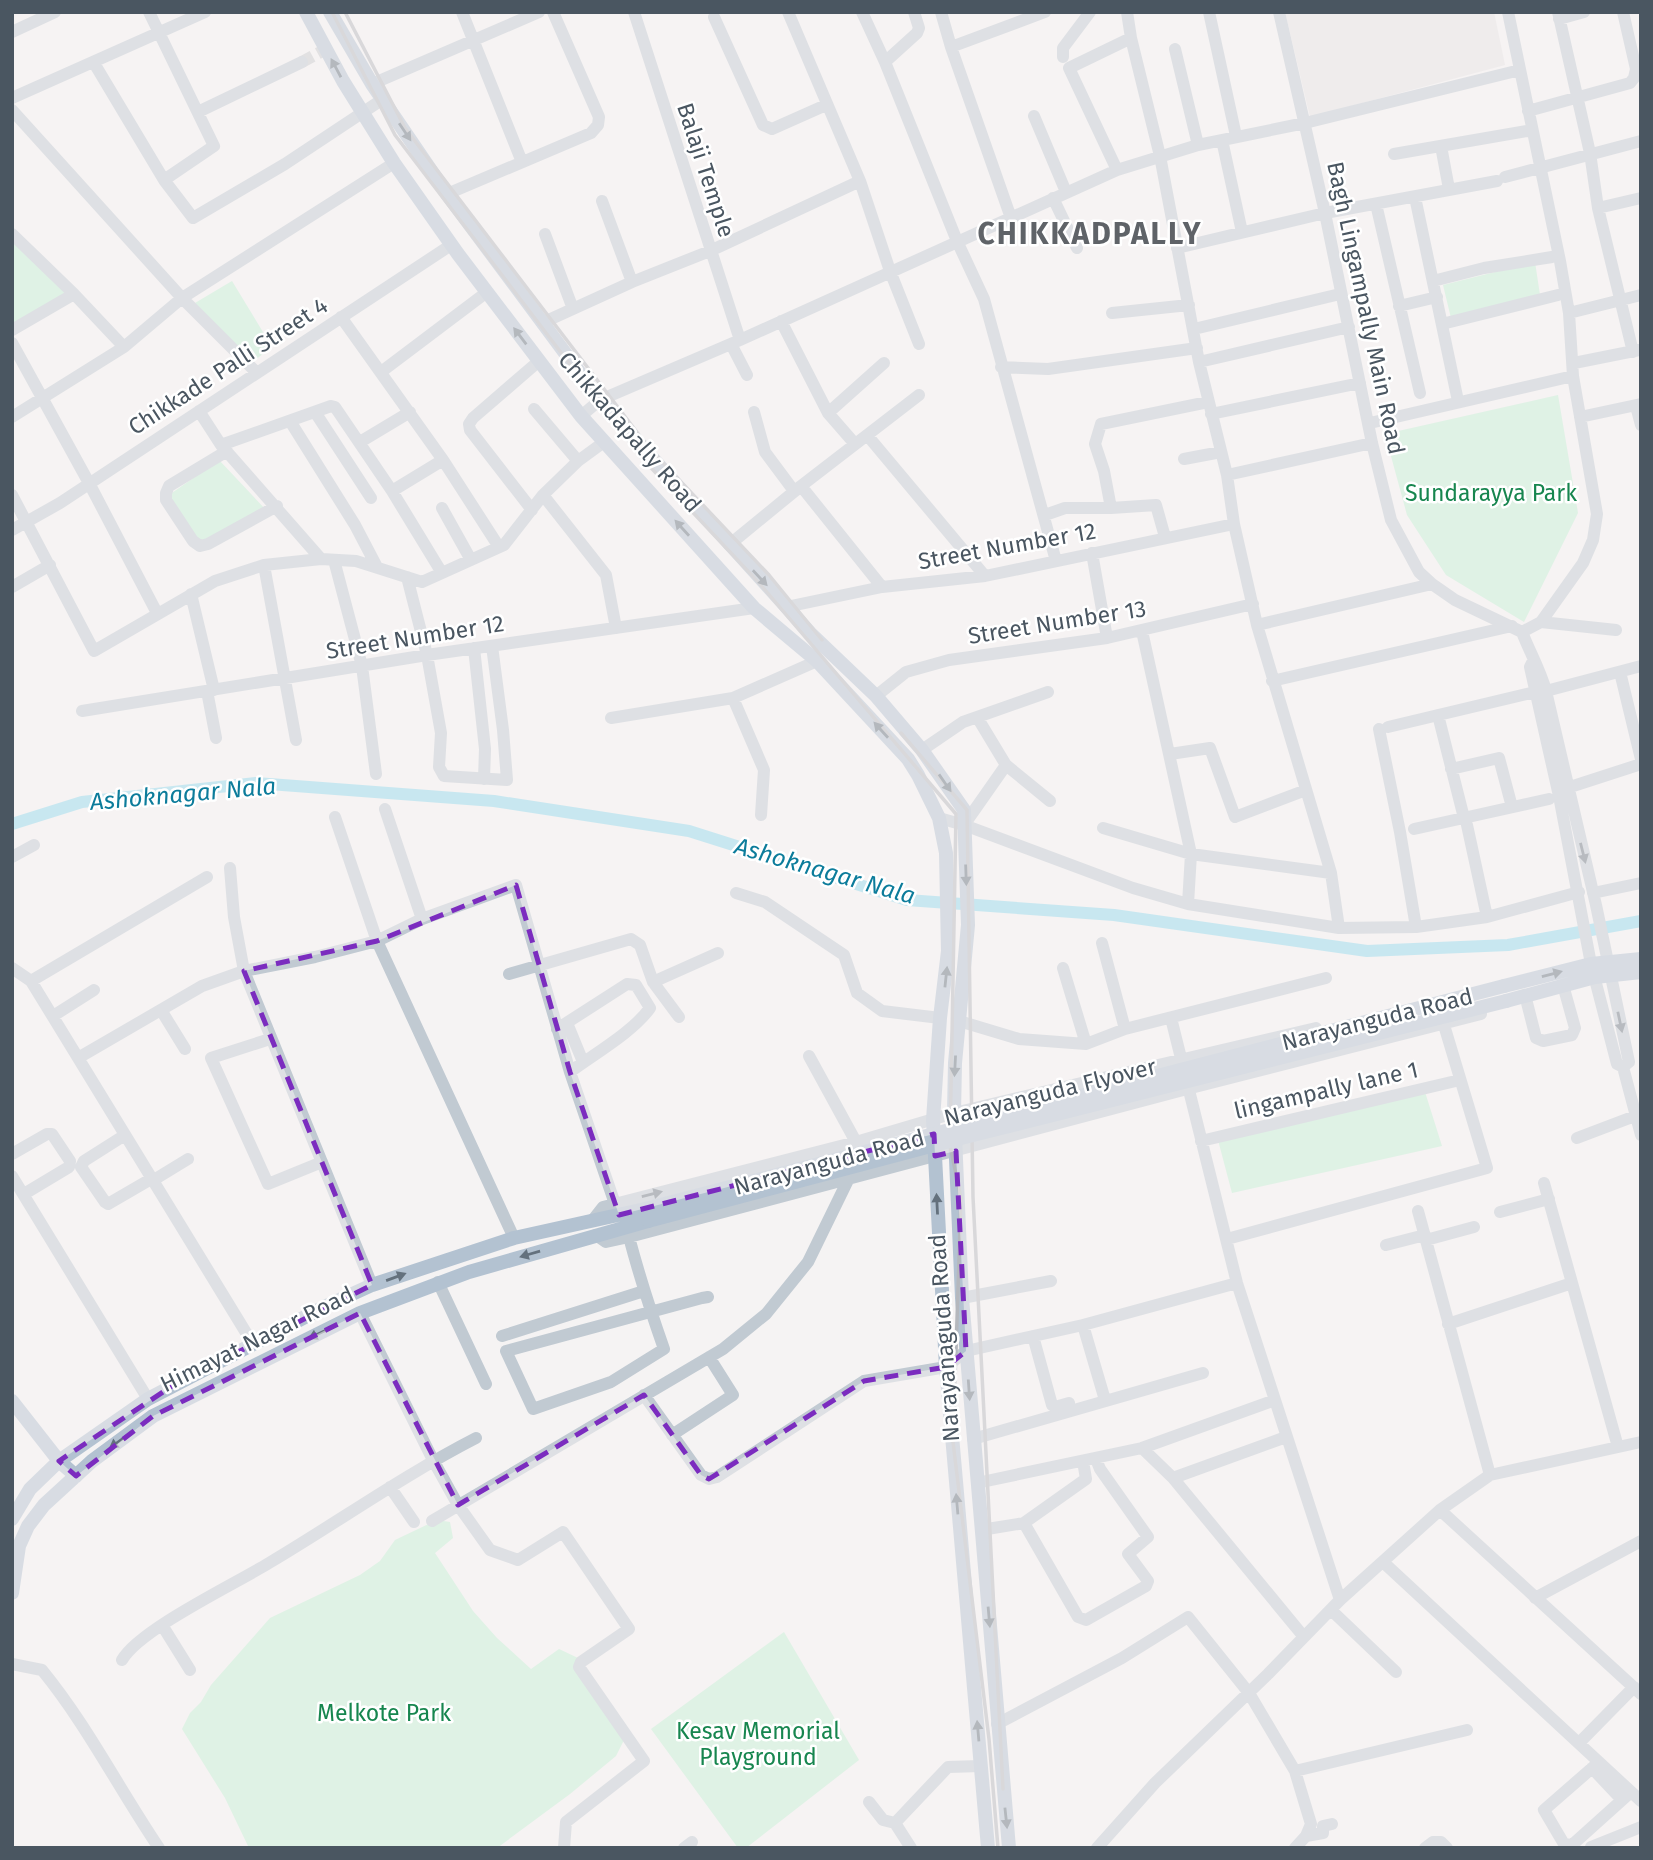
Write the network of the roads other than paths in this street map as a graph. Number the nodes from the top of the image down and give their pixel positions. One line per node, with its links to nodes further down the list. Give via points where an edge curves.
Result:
1 (55, 12): 25 (street)
2 (149, 12): 26 (street)
3 (205, 12): 26 (street)
4 (306, 12): 44 (main road, Chikkadapally Road, one-way to 4)
5 (330, 12): 36 (main road, Chikkadapally Road)
6 (462, 12): 28 (street)
7 (539, 12): 28 (street)
8 (553, 12): 57 (street, via 599,117 598,125 592,132)
9 (634, 12): 80 (street, Balaji Temple)
10 (788, 12): 40 (street)
11 (862, 12): 33 (street)
12 (914, 12): 33 (street, via 918,33)
13 (941, 12): 29 (street)
14 (1045, 12): 29 (street)
15 (1090, 12): 31 (street, via 1063,48)
16 (1127, 12): 27 (street)
17 (1209, 12): 48 (street)
18 (1279, 12): 46 (street, Bagh Lingampally Main Road)
19 (1500, 12): 35 (street)
20 (1508, 12): 35 (street)
21 (1584, 12): 23 (street)
22 (1623, 12): 38 (street, via 1634,78)
23 (1558, 16): 38 (street)
24 (714, 17): 40 (street, via 763,125 772,129)
25 (12, 32)
26 (160, 33): 34 (street); 43 (street)
27 (1131, 38): 55 (street); 59 (street, via 1069,68)
28 (474, 42): 36 (street); 57 (street)
29 (951, 47): 72 (street)
30 (1175, 49): 51 (street)
31 (1063, 57)
32 (302, 62): 43 (street)
33 (885, 62): 76 (street)
34 (94, 63): 37 (street); 60 (street)
35 (1517, 71): 42 (street); 46 (street); 47 (street)
36 (372, 83): 39 (main road, Chikkadapally Road)
37 (12, 98)
38 (1577, 98): 42 (street); 53 (street)
39 (383, 99): 44 (street); 64 (main road, Chikkadapally Road, one-way to 64)
40 (826, 105): 61 (street)
41 (12, 110): 91 (street)
42 (1528, 111): 58 (street)
43 (198, 112): 60 (street, via 214,146)
44 (363, 113): 56 (main road, Chikkadapally Road); 60 (street, via 193,218)
45 (1034, 116): 63 (street)
46 (1305, 123): 48 (street); 71 (street, Bagh Lingampally Main Road)
47 (1527, 131): 52 (street); 58 (street)
48 (1236, 136): 49 (street)
49 (1222, 140): 51 (street); 73 (street)
50 (1641, 141): 53 (street)
51 (1198, 145): 55 (street)
52 (1441, 146): 54 (street); 62 (street)
53 (1590, 153): 58 (street); 70 (street)
54 (1394, 154)
55 (1160, 156): 59 (street); 79 (street)
56 (394, 163): 77 (main road, Chikkadapally Road); 91 (street)
57 (522, 163): 64 (street)
58 (1536, 168): 62 (street); 81 (street); 97 (street)
59 (1117, 170): 63 (street)
60 (164, 180)
61 (860, 181): 80 (street); 82 (street)
62 (1449, 189): 65 (street)
63 (1066, 192): 66 (street)
64 (447, 194): 100 (main road, Chikkadapally Road)
65 (1415, 197): 69 (street); 83 (street)
66 (1053, 198): 72 (street); 78 (street)
67 (1641, 198): 70 (street)
68 (602, 201): 84 (street)
69 (1376, 204): 71 (street); 94 (street)
70 (1598, 208): 92 (street)
71 (1325, 213): 73 (street); 87 (street, Bagh Lingampally Main Road)
72 (1012, 218): 76 (street)
73 (1242, 232): 79 (street)
74 (12, 234): 86 (street)
75 (545, 234): 95 (street)
76 (957, 241): 82 (street); 114 (street, via 984,299)
77 (451, 245): 85 (main road, Chikkadapally Road); 98 (street, Chikkade Palli Street 4)
78 (1077, 248)
79 (1177, 248): 93 (street)
80 (710, 251): 84 (street); 105 (street, Balaji Temple)
81 (1552, 257): 83 (street); 88 (street)
82 (890, 271): 99 (street); 107 (street)
83 (1433, 281): 90 (street)
84 (632, 282): 95 (street)
85 (487, 292): 111 (main road, Chikkadapally Road, one-way to 85); 116 (street)
86 (74, 294): 104 (street); 108 (street)
87 (1340, 294): 102 (street, Bagh Lingampally Main Road); 103 (street)
88 (1558, 295): 101 (street); 115 (street, via 1566,363)
89 (1641, 295): 92 (street)
90 (1437, 298): 94 (street); 101 (street)
91 (182, 299): 108 (street); 117 (street)
92 (1620, 300): 97 (street); 110 (street)
93 (1189, 304): 96 (street); 103 (street)
94 (1399, 306): 120 (street)
95 (573, 309): 100 (street)
96 (1112, 313)
97 (1569, 313): 115 (street)
98 (341, 317): 116 (street); 117 (street, Chikkade Palli Street 4)
99 (781, 321): 105 (street); 132 (street)
100 (542, 323): 123 (main road, Chikkadapally Road)
101 (1442, 324): 124 (street)
102 (1349, 327): 112 (street); 119 (street, Bagh Lingampally Main Road)
103 (1194, 329): 109 (street)
104 (12, 330)
105 (735, 342): 118 (street, Balaji Temple); 123 (street)
106 (12, 343): 122 (street)
107 (919, 344)
108 (124, 347): 122 (street)
109 (1197, 348): 112 (street); 114 (street, via 1048,369)
110 (1637, 351): 115 (street)
111 (539, 361): 133 (main road, Chikkadapally Road); 159 (street, via 469,424)
112 (1199, 362): 126 (street)
113 (884, 363): 132 (street)
114 (1001, 367): 160 (street)
115 (1574, 369): 124 (street); 135 (street)
116 (381, 372): 130 (street)
117 (257, 373): 128 (street, Chikkade Palli Street 4)
118 (747, 375)
119 (1360, 383): 126 (street); 137 (street, Bagh Lingampally Main Road)
120 (1420, 393)
121 (919, 395): 139 (street)
122 (41, 399): 134 (street); 150 (street)
123 (600, 400): 133 (street); 165 (main road, Chikkadapally Road)
124 (1458, 401): 137 (street)
125 (1638, 405): 135 (street); 138 (street)
126 (1209, 408): 145 (street); 157 (street, via 1101,424 1095,444)
127 (534, 409): 148 (street)
128 (200, 411): 144 (street); 150 (street, Chikkade Palli Street 4)
129 (315, 412): 136 (street); 140 (street, via 335,407); 155 (street)
130 (410, 412): 140 (street); 147 (street)
131 (754, 412): 151 (street, via 765,452)
132 (828, 413): 143 (street)
133 (581, 416): 141 (main road, Chikkadapally Road)
134 (12, 417)
135 (1580, 417): 185 (street, via 1597,514 1593,540 1583,563)
136 (290, 421): 144 (street); 173 (street)
137 (1370, 423): 142 (street, Bagh Lingampally Main Road)
138 (1641, 425)
139 (867, 435): 143 (street); 175 (street)
140 (360, 442): 152 (street)
141 (604, 442): 148 (street); 183 (main road, Chikkadapally Road, one-way to 141)
142 (1372, 443): 149 (street); 177 (street, Bagh Lingampally Main Road, via 1391,520 1419,572)
143 (855, 444): 151 (street)
144 (224, 448): 156 (street); 156 (street, via 169,486 166,493 193,541 200,546 208,544)
145 (1221, 452): 146 (street); 149 (street)
146 (1184, 459)
147 (443, 460): 152 (street); 166 (street)
148 (578, 461): 154 (street)
149 (1227, 475): 162 (street)
150 (89, 483): 161 (street, Chikkade Palli Street 4); 184 (street)
151 (797, 489): 165 (street); 179 (street)
152 (392, 491): 174 (street)
153 (12, 495): 161 (street)
154 (543, 495): 159 (street); 187 (street, via 606,575)
155 (371, 498)
156 (277, 506): 168 (street)
157 (1111, 508): 160 (street, via 1065,508); 164 (street, via 1156,505)
158 (442, 509): 169 (street)
159 (532, 510): 166 (street)
160 (1045, 515): 170 (street)
161 (27, 520): 163 (street, Chikkade Palli Street 4); 171 (street)
162 (1234, 524): 164 (street, Street Number 12); 181 (street)
163 (12, 530)
164 (1165, 537): 167 (street, Street Number 12)
165 (729, 545): 182 (main road, Chikkadapally Road, one-way to 182)
166 (499, 547): 169 (street)
167 (1092, 554): 170 (street, Street Number 12); 191 (street)
168 (328, 560): 172 (street); 173 (street); 196 (street)
169 (471, 560): 174 (street)
170 (1056, 561): 175 (street, Street Number 12)
171 (50, 565): 178 (street); 184 (street, via 94,651)
172 (264, 565): 180 (street); 199 (street)
173 (377, 567): 176 (street)
174 (442, 573): 176 (street, via 422,582)
175 (985, 576): 179 (street, Street Number 12)
176 (407, 577): 194 (street)
177 (1432, 584): 186 (street); 188 (street, Bagh Lingampally Main Road)
178 (12, 587)
179 (882, 587): 182 (street, Street Number 12)
180 (191, 594): 184 (street); 201 (street)
181 (1253, 604): 186 (street); 190 (street, Street Number 13)
182 (786, 607): 204 (main road, Chikkadapally Road)
183 (754, 608): 187 (street, Street Number 12); 195 (main road, Chikkadapally Road)
184 (158, 613)
185 (1541, 622): 188 (street); 189 (street)
186 (1257, 625): 200 (street)
187 (616, 628): 192 (street, Street Number 12)
188 (1517, 629): 200 (street); 203 (street, via 1538,665)
189 (1616, 630)
190 (1142, 631): 191 (street, Street Number 13); 213 (street)
191 (1107, 638): 204 (street, Street Number 13, via 949,660 906,672)
192 (492, 646): 193 (street, Street Number 12); 218 (street, via 507,780)
193 (474, 649): 194 (street, Street Number 12); 218 (street)
194 (427, 655): 196 (street, Street Number 12); 218 (street, via 442,733 439,767 444,776)
195 (817, 662): 205 (street); 227 (main road, Chikkadapally Road, one-way to 195, via 908,759)
196 (362, 666): 199 (street, Street Number 12); 217 (street)
197 (1641, 666): 198 (street)
198 (1620, 672): 203 (street); 214 (street)
199 (286, 678): 201 (street, Street Number 12); 211 (street)
200 (1272, 681): 220 (street)
201 (211, 690): 206 (street, Street Number 12); 210 (street)
202 (1048, 692): 208 (street)
203 (1540, 692): 207 (street); 219 (street); 241 (street)
204 (876, 696): 212 (main road, Chikkadapally Road)
205 (733, 698): 209 (street); 225 (street, via 764,770)
206 (82, 711)
207 (1438, 715): 216 (street); 246 (street, via 1383,728)
208 (977, 717): 212 (street); 215 (street)
209 (611, 718)
210 (216, 738)
211 (296, 740)
212 (922, 750): 229 (main road, Chikkadapally Road, one-way to 229, via 964,810)
213 (1170, 754): 220 (street, via 1210,748 1236,817); 234 (street)
214 (1641, 762): 219 (street)
215 (1006, 765): 222 (street); 229 (street)
216 (1451, 769): 223 (street, via 1499,758); 228 (street)
217 (376, 774)
218 (484, 779)
219 (1567, 788): 242 (street, one-way to 242)
220 (1306, 790): 237 (street)
221 (1549, 799): 223 (street)
222 (1050, 801)
223 (1512, 807): 228 (street)
224 (385, 809): 245 (street)
225 (761, 815)
226 (335, 817): 248 (street)
227 (939, 818): 229 (street); 233 (main road, Chikkadapally Road)
228 (1466, 821): 231 (street); 244 (street)
229 (964, 825): 243 (street); 270 (main road, Narayanaguda Road, one-way to 270, via 968,925)
230 (1103, 828): 234 (street)
231 (1413, 829)
232 (34, 845): 235 (street)
233 (946, 853): 269 (main road, Narayanaguda Road, one-way to 233, via 948,951)
234 (1191, 854): 237 (street); 243 (street)
235 (12, 857)
236 (230, 868): 256 (street)
237 (1331, 873): 247 (street)
238 (207, 877): 260 (street)
239 (1641, 883): 242 (street)
240 (736, 893): 269 (street, via 765,902 844,955 857,993 882,1011)
241 (1580, 898): 244 (street); 252 (street)
242 (1595, 899): 252 (street)
243 (1188, 904): 247 (street)
244 (1487, 917): 246 (street)
245 (422, 919): 248 (street); 253 (street, via 516,885)
246 (1416, 927): 247 (street)
247 (1339, 928)
248 (377, 941): 256 (street); 310 (street)
249 (1102, 943): 273 (street)
250 (718, 953): 261 (street)
251 (1641, 959): 252 (main road)
252 (1599, 963): 257 (main road); 262 (main road); 264 (main road, one-way to 252); 285 (street, via 1618,1063 1623,1067)
253 (539, 967): 258 (street); 261 (street, via 631,939 639,945); 272 (street)
254 (12, 968): 260 (street)
255 (1063, 968): 275 (street)
256 (244, 971): 265 (street, via 202,986); 274 (street)
257 (1641, 972)
258 (509, 974)
259 (1326, 978): 268 (street)
260 (31, 981): 266 (street)
261 (653, 982): 267 (street)
262 (1563, 985): 264 (main road); 264 (street, via 1575,1028 1572,1035 1543,1041 1536,1038)
263 (94, 990): 266 (street)
264 (1513, 993): 271 (street, Narayanguda Road, via 1513,1004); 279 (street, Narayanguda Road, via 1502,982); 307 (main road, Narayanguda Flyover, bridge)
265 (161, 1010): 276 (street); 278 (street)
266 (53, 1016): 278 (street)
267 (679, 1017)
268 (1171, 1017): 273 (street); 279 (street)
269 (940, 1018): 286 (main road, Narayanaguda Road)
270 (959, 1021): 275 (street, via 1019,1039); 284 (main road, Narayanaguda Road, one-way to 284)
271 (1444, 1024): 282 (street); 283 (street, Narayanguda Road)
272 (562, 1026): 280 (street); 280 (street, via 627,984 636,985 649,1003 648,1011 635,1024); 281 (street)
273 (1125, 1029): 275 (street)
274 (270, 1038): 296 (street); 296 (street, via 211,1058 268,1184)
275 (1086, 1044)
276 (185, 1049)
277 (809, 1056): 291 (street)
278 (78, 1058): 287 (street)
279 (1182, 1060): 283 (street); 284 (street, Narayanguda Road)
280 (583, 1062): 281 (street)
281 (569, 1072): 303 (street)
282 (1460, 1080): 290 (street, lingampally lane 1); 311 (street, via 1487,1168)
283 (1187, 1089): 290 (street); 292 (street, Narayanguda Road)
284 (954, 1113): 286 (street, Narayanguda Road); 292 (main road, Narayanaguda Road)
285 (1635, 1116): 288 (street); 289 (street)
286 (933, 1120): 291 (street, Narayanguda Road); 294 (main road, Narayanaguda Road)
287 (125, 1135): 299 (street); 299 (street, via 81,1167 108,1203)
288 (1641, 1135)
289 (1577, 1138)
290 (1201, 1141): 311 (street)
291 (856, 1142): 303 (street, Narayanguda Road, one-way to 291)
292 (956, 1151): 294 (street, Narayanguda Road); 320 (main road, Narayanaguda Road)
293 (12, 1154): 301 (street, via 52,1134 69,1161 69,1167)
294 (935, 1156): 298 (street, Narayanguda Road); 330 (main road, Narayanaguda Road, one-way to 294)
295 (188, 1159): 299 (street)
296 (322, 1162): 317 (street)
297 (12, 1176): 301 (street)
298 (849, 1178): 308 (street, Narayanguda Road); 329 (street, via 808,1262 766,1314)
299 (152, 1180): 327 (street)
300 (1544, 1183): 302 (street)
301 (24, 1194): 335 (street)
302 (1549, 1199): 305 (street); 316 (street)
303 (615, 1204): 307 (street, Narayanguda Road, via 603,1207)
304 (1418, 1211): 309 (street)
305 (1500, 1212)
306 (1475, 1227): 309 (street)
307 (594, 1228): 308 (street, Narayanguda Road, via 606,1242); 310 (main road, Himayat Nagar Road); 314 (main road, Himayat Nagar Road, one-way to 314)
308 (628, 1237): 318 (street)
309 (1425, 1237): 312 (street); 323 (street)
310 (514, 1238): 317 (main road, Himayat Nagar Road, one-way to 310)
311 (1227, 1239): 315 (street)
312 (1386, 1245)
313 (1051, 1281): 320 (street)
314 (438, 1282): 322 (main road, Himayat Nagar Road); 332 (street)
315 (1237, 1283): 324 (street); 336 (street)
316 (1572, 1283): 323 (street); 343 (street)
317 (372, 1285): 327 (main road, Himayat Nagar Road)
318 (644, 1291): 321 (street); 325 (street)
319 (708, 1297): 321 (street)
320 (962, 1298): 328 (main road, Narayanaguda Road)
321 (651, 1312): 321 (street, via 506,1351 533,1409 611,1382 664,1349)
322 (360, 1313): 345 (street); 349 (main road, Himayat Nagar Road, one-way to 349, via 153,1416)
323 (1448, 1324): 348 (street)
324 (1083, 1325): 326 (street); 334 (street)
325 (502, 1336)
326 (1033, 1336): 328 (street); 334 (street, via 1052,1405)
327 (253, 1344): 335 (main road, Himayat Nagar Road)
328 (966, 1351): 330 (street); 341 (main road, Narayanaguda Road, one-way to 341)
329 (709, 1357): 333 (street); 338 (street, via 733,1395)
330 (946, 1367): 338 (street, via 864,1381 709,1479 701,1475); 375 (main road, Narayanaguda Road, one-way to 330)
331 (1203, 1373): 334 (street)
332 (486, 1384)
333 (644, 1395): 338 (street); 353 (street)
334 (1104, 1397): 341 (street)
335 (148, 1399): 347 (main road, Himayat Nagar Road)
336 (1275, 1400): 339 (street); 344 (street)
337 (12, 1401): 347 (main road)
338 (673, 1435)
339 (1286, 1437): 350 (street); 366 (street)
340 (476, 1438): 345 (street)
341 (973, 1439): 351 (main road, Narayanaguda Road)
342 (1641, 1442): 343 (street)
343 (1618, 1447): 348 (street)
344 (1142, 1448): 346 (street); 350 (street)
345 (433, 1460): 352 (street); 353 (street)
346 (1089, 1460): 351 (street); 358 (street, via 1086,1479); 358 (street, via 1148,1537 1128,1554 1148,1581 1146,1586 1086,1620 1078,1618)
347 (59, 1461): 349 (main road); 355 (main road, Himayat Nagar Road, via 30,1489)
348 (1490, 1475): 354 (street)
349 (76, 1476): 361 (main road, Himayat Nagar Road, via 28,1526)
350 (1172, 1478): 368 (street)
351 (977, 1483): 359 (main road, Narayanaguda Road)
352 (390, 1488): 357 (street); 367 (street)
353 (458, 1505): 356 (street); 391 (street, via 490,1550 519,1560 563,1532 629,1629 579,1667 644,1761 566,1822)
354 (1440, 1510): 362 (street); 365 (street)
355 (12, 1519)
356 (432, 1521)
357 (414, 1522)
358 (1024, 1523): 359 (street)
359 (981, 1530): 373 (main road, Narayanaguda Road, one-way to 373)
360 (1641, 1541): 365 (street)
361 (15, 1562): 363 (main road, Himayat Nagar Road)
362 (1383, 1562): 366 (street); 379 (street)
363 (13, 1582): 364 (main road, Himayat Nagar Road)
364 (12, 1593)
365 (1535, 1598): 374 (street)
366 (1336, 1605): 368 (street); 372 (street)
367 (162, 1626): 369 (street, via 129,1648); 371 (street)
368 (1304, 1637): 376 (street)
369 (122, 1660)
370 (12, 1664): 390 (street, via 42,1670 66,1699)
371 (190, 1670)
372 (1396, 1672)
373 (995, 1690): 375 (main road); 377 (main road, Narayanaguda Road)
374 (1637, 1690): 379 (street)
375 (974, 1692): 381 (main road, Narayanaguda Road, one-way to 375)
376 (1249, 1693): 377 (street, via 1188,1617); 382 (street); 395 (street, via 1155,1783)
377 (998, 1724): 394 (main road, Narayanaguda Road, one-way to 394)
378 (1467, 1730): 382 (street)
379 (1578, 1743): 380 (street)
380 (1596, 1765): 383 (street); 383 (street, via 1544,1810 1564,1844 1572,1845)
381 (981, 1766): 385 (street, via 948,1767); 393 (main road, Narayanaguda Road)
382 (1295, 1771): 388 (street, via 1311,1824)
383 (1631, 1797)
384 (869, 1802): 385 (street, via 883,1820)
385 (895, 1823): 392 (street)
386 (1332, 1824): 388 (street, via 1323,1826 1322,1833)
387 (1641, 1827): 389 (street)
388 (1306, 1836): 396 (street)
389 (1591, 1847)
390 (159, 1848)
391 (564, 1848)
392 (911, 1848)
393 (988, 1848)
394 (1009, 1848)
395 (1097, 1848)
396 (1295, 1848)
397 (1425, 1848): 398 (street, via 1441,1842)
398 (1447, 1848)

